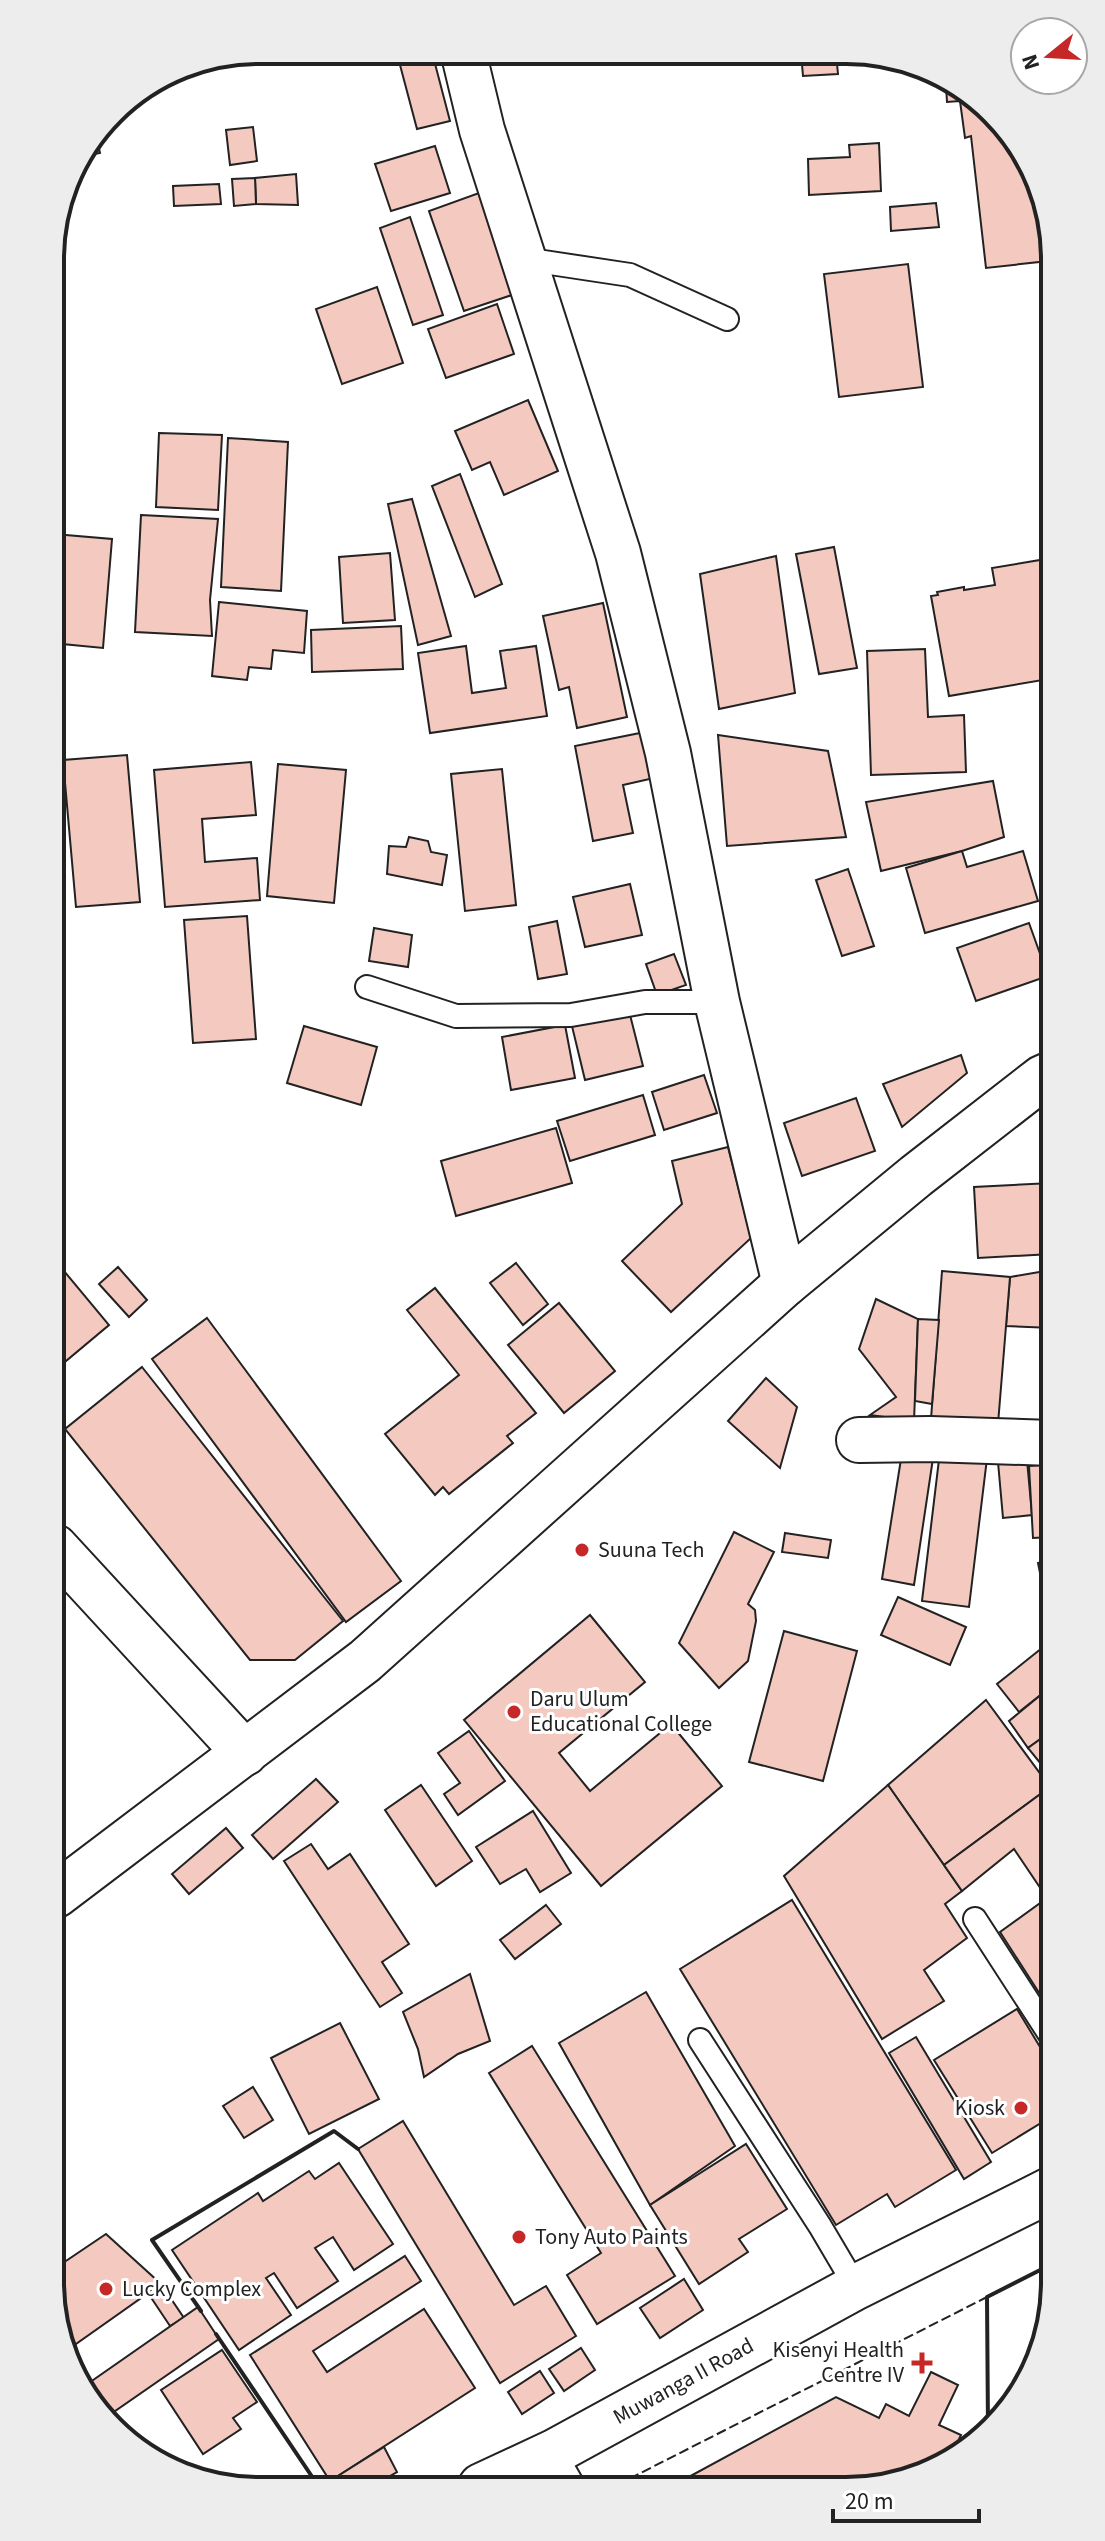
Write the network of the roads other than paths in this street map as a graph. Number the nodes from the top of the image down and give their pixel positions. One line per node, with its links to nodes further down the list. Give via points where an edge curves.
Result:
1 (466, 64): 2 (street)
2 (524, 259): 3 (lane, via 630,275); 5 (street, via 618,553 668,753)
3 (727, 319)
4 (367, 987): 5 (lane, via 456,1016 571,1015 645,1002)
5 (717, 1002): 7 (street)
6 (1041, 1079): 7 (street)
7 (785, 1284): 11 (street, via 365,1661)
8 (859, 1440): 9 (street)
9 (1041, 1443)
10 (64, 1557): 11 (street)
11 (245, 1753): 12 (street)
12 (64, 1889)
13 (975, 1919): 14 (lane)
14 (1041, 2021)
15 (700, 2040): 17 (lane)
16 (1041, 2194): 17 (street, Muwanga II Road)
17 (856, 2287): 18 (street, Muwanga II Road)
18 (563, 2468): 19 (street, Muwanga II Road)
19 (522, 2477)

